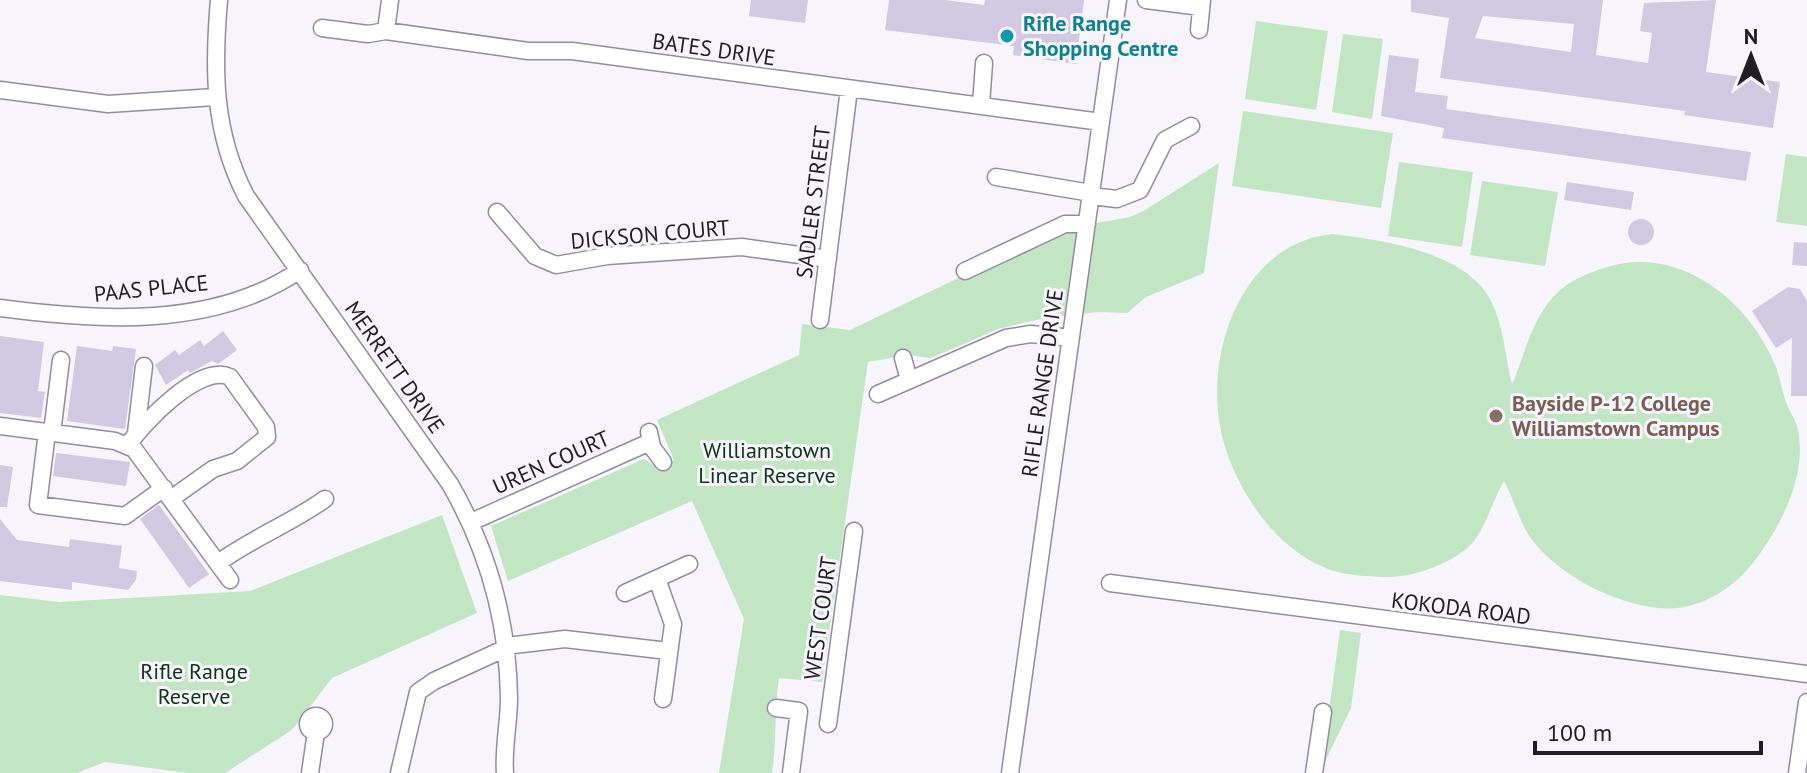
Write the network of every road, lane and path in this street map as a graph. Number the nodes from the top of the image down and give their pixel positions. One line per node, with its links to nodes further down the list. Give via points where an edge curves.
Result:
1 (219, 0): 12 (street, MERRETT DRIVE)
2 (390, 0): 8 (street)
3 (1118, 0): 14 (street, RIFLE RANGE DRIVE)
4 (1146, 0): 5 (street)
5 (1202, 3): 7 (street)
6 (322, 28): 8 (street, BATES DRIVE, via 363,34)
7 (1199, 30)
8 (386, 31): 10 (street, BATES DRIVE)
9 (984, 63): 13 (street)
10 (849, 89): 13 (street, BATES DRIVE); 20 (street, SADLER STREET)
11 (0, 90): 12 (street, via 108,104)
12 (215, 97): 21 (street, MERRETT DRIVE, via 232,169)
13 (981, 105): 14 (street, BATES DRIVE)
14 (1101, 122): 17 (street, RIFLE RANGE DRIVE)
15 (1191, 126): 17 (street, via 1168,128 1140,190 1119,199)
16 (996, 177): 17 (street)
17 (1091, 194): 19 (street, RIFLE RANGE DRIVE)
18 (497, 212): 20 (street, DICKSON COURT, via 535,256 556,265 607,256 742,247)
19 (1087, 224): 22 (street, via 1065,224); 25 (street, RIFLE RANGE DRIVE)
20 (828, 259): 24 (street, SADLER STREET)
21 (300, 270): 23 (street, PAAS PLACE, via 257,293 180,312 103,318); 37 (street, MERRETT DRIVE, via 442,472)
22 (965, 271)
23 (0, 308)
24 (820, 320)
25 (1071, 338): 29 (street, via 1006,338); 58 (street, RIFLE RANGE DRIVE)
26 (903, 358): 29 (street)
27 (61, 360): 32 (street)
28 (144, 366): 33 (street)
29 (909, 380): 30 (street)
30 (878, 394)
31 (0, 426): 32 (street)
32 (50, 433): 33 (street); 35 (street, via 38,505 125,516)
33 (132, 439): 35 (street); 35 (street, via 165,404 219,374 230,377 266,427 263,441 237,461)
34 (663, 462): 37 (street, UREN COURT, via 650,436)
35 (168, 493): 39 (street)
36 (325, 499): 39 (street)
37 (471, 522): 45 (street, MERRETT DRIVE)
38 (854, 531): 52 (street, WEST COURT, via 829,717)
39 (218, 563): 42 (street)
40 (689, 564): 41 (street)
41 (657, 579): 44 (street); 46 (street, via 673,620)
42 (230, 580)
43 (1110, 583): 47 (street, KOKODA ROAD)
44 (625, 593)
45 (506, 647): 46 (street, via 565,639); 55 (street, via 418,692); 56 (street, MERRETT DRIVE)
46 (660, 650): 48 (street)
47 (1807, 674)
48 (663, 699)
49 (1807, 702): 60 (street)
50 (776, 708): 52 (street, WEST COURT, via 799,711)
51 (1323, 712): 59 (street)
52 (798, 719): 57 (street)
53 (316, 732): 54 (street)
54 (310, 773)
55 (399, 773)
56 (505, 773)
57 (791, 773)
58 (1010, 773)
59 (1314, 773)
60 (1797, 773)

